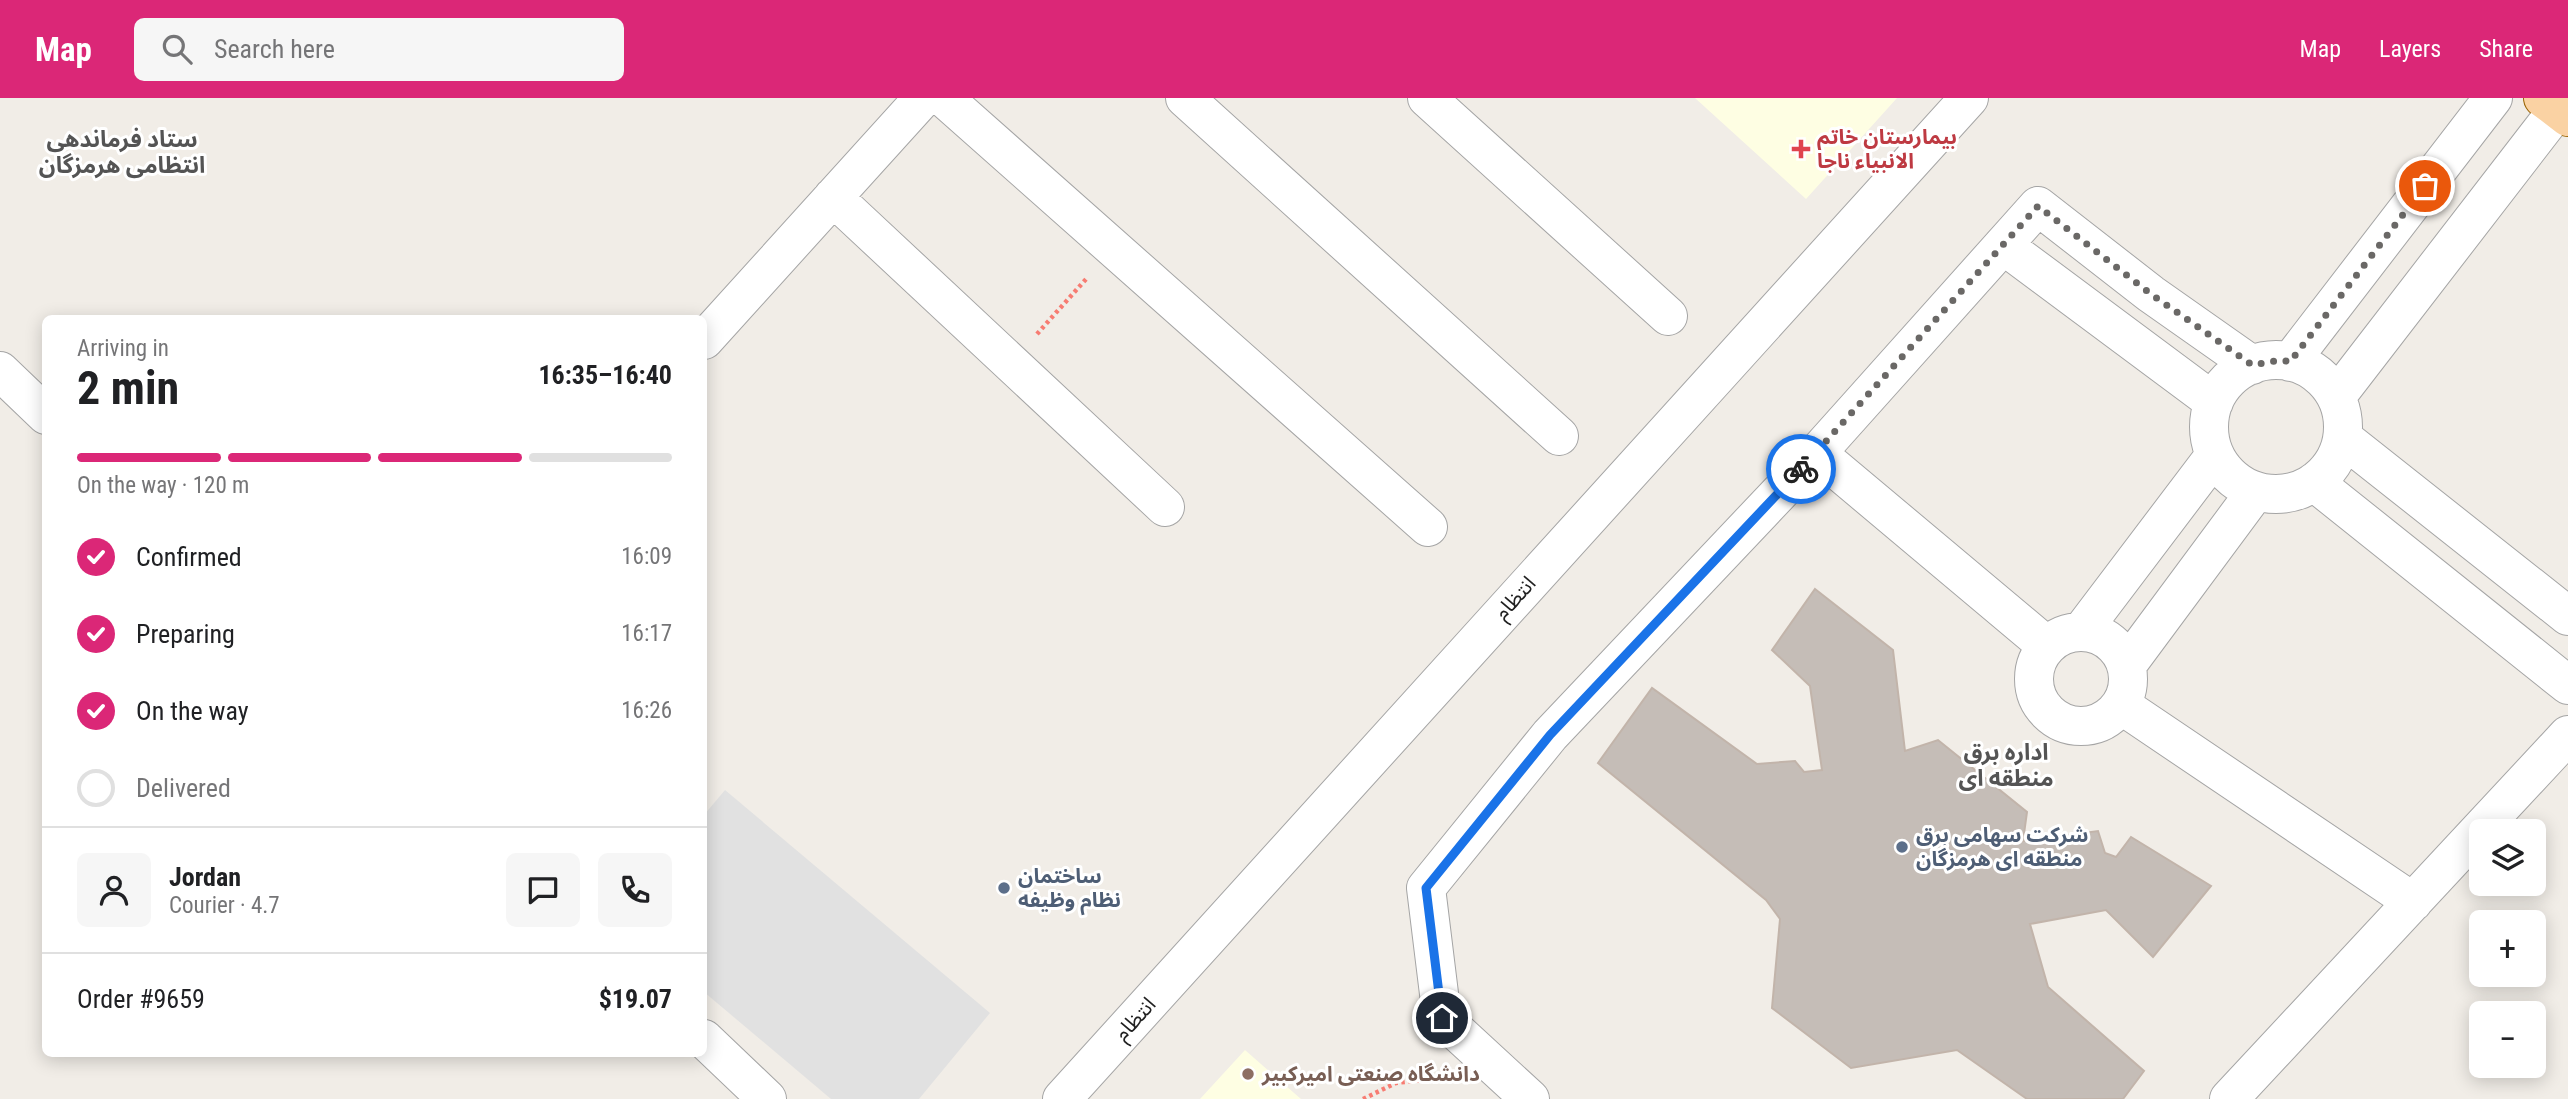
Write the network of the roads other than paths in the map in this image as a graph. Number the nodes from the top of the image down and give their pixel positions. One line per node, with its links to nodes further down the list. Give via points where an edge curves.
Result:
1 (923, 98): 8 (street)
2 (944, 98): 25 (street)
3 (1185, 98): 18 (street)
4 (1427, 98): 10 (street)
5 (1969, 98): 35 (street, انتظام)
6 (2493, 98): 12 (street)
7 (2556, 108): 15 (street)
8 (833, 197): 11 (street); 24 (street)
9 (2003, 245): 13 (street, via 2038,206); 16 (street); 20 (street)
10 (1668, 316)
11 (707, 337)
12 (2290, 362): 13 (street); 15 (street, via 2322,378)
13 (2252, 365): 16 (street, via 2221,388)
14 (0, 372): 17 (street)
15 (2336, 397): 19 (street, via 2343,417)
16 (2214, 402): 21 (street, via 2209,433)
17 (42, 411)
18 (1559, 436)
19 (2343, 438): 22 (street, via 2336,459); 26 (street)
20 (1816, 453): 27 (street); 36 (street, via 1550,735 1426,888 1442,1018)
21 (2215, 455): 23 (street, via 2227,472); 27 (street)
22 (2314, 482): 23 (street, via 2286,494); 29 (street)
23 (2256, 491): 28 (street)
24 (1165, 506)
25 (1427, 527)
26 (2568, 616)
27 (2064, 639): 28 (street, via 2104,637); 30 (street, via 2034,674 2035,690 2052,716 2066,723 2097,723)
28 (2127, 665): 30 (street, via 2127,691)
29 (2568, 685)
30 (2121, 705): 32 (street)
31 (2568, 735): 32 (street)
32 (2413, 902): 37 (street)
33 (707, 1042): 34 (street)
34 (767, 1099)
35 (1062, 1099)
36 (1530, 1099)
37 (2230, 1099)

